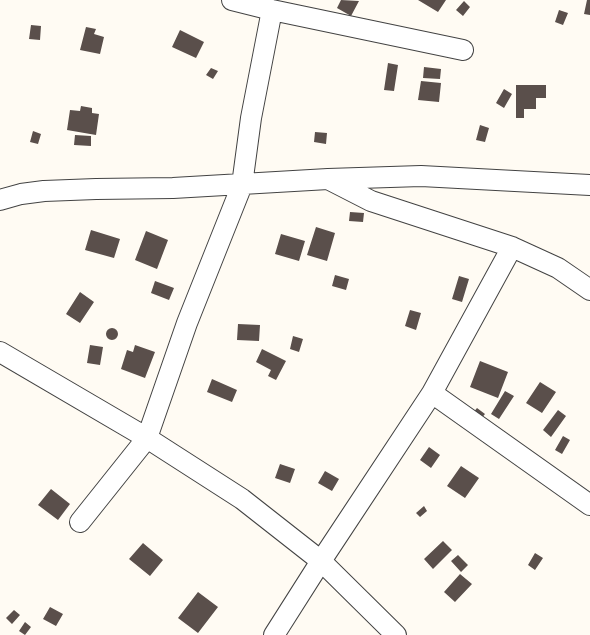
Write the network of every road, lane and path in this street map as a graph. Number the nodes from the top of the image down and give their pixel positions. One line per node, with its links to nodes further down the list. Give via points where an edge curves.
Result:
1 (232, 0): 2 (street)
2 (272, 10): 3 (street); 6 (street, via 251,118)
3 (463, 50)
4 (328, 179): 5 (street, via 421,176); 6 (street); 8 (street, via 372,201)
5 (588, 179)
6 (242, 185): 7 (street, via 44,191); 12 (street, via 187,323)
7 (0, 200)
8 (512, 247): 9 (street, via 558,268); 11 (street)
9 (590, 290)
10 (0, 352): 12 (street)
11 (432, 393): 13 (street); 15 (street)
12 (147, 438): 14 (street); 15 (street, via 242,499)
13 (590, 505)
14 (80, 522)
15 (320, 561): 16 (street); 17 (street)
16 (274, 635)
17 (396, 635)

